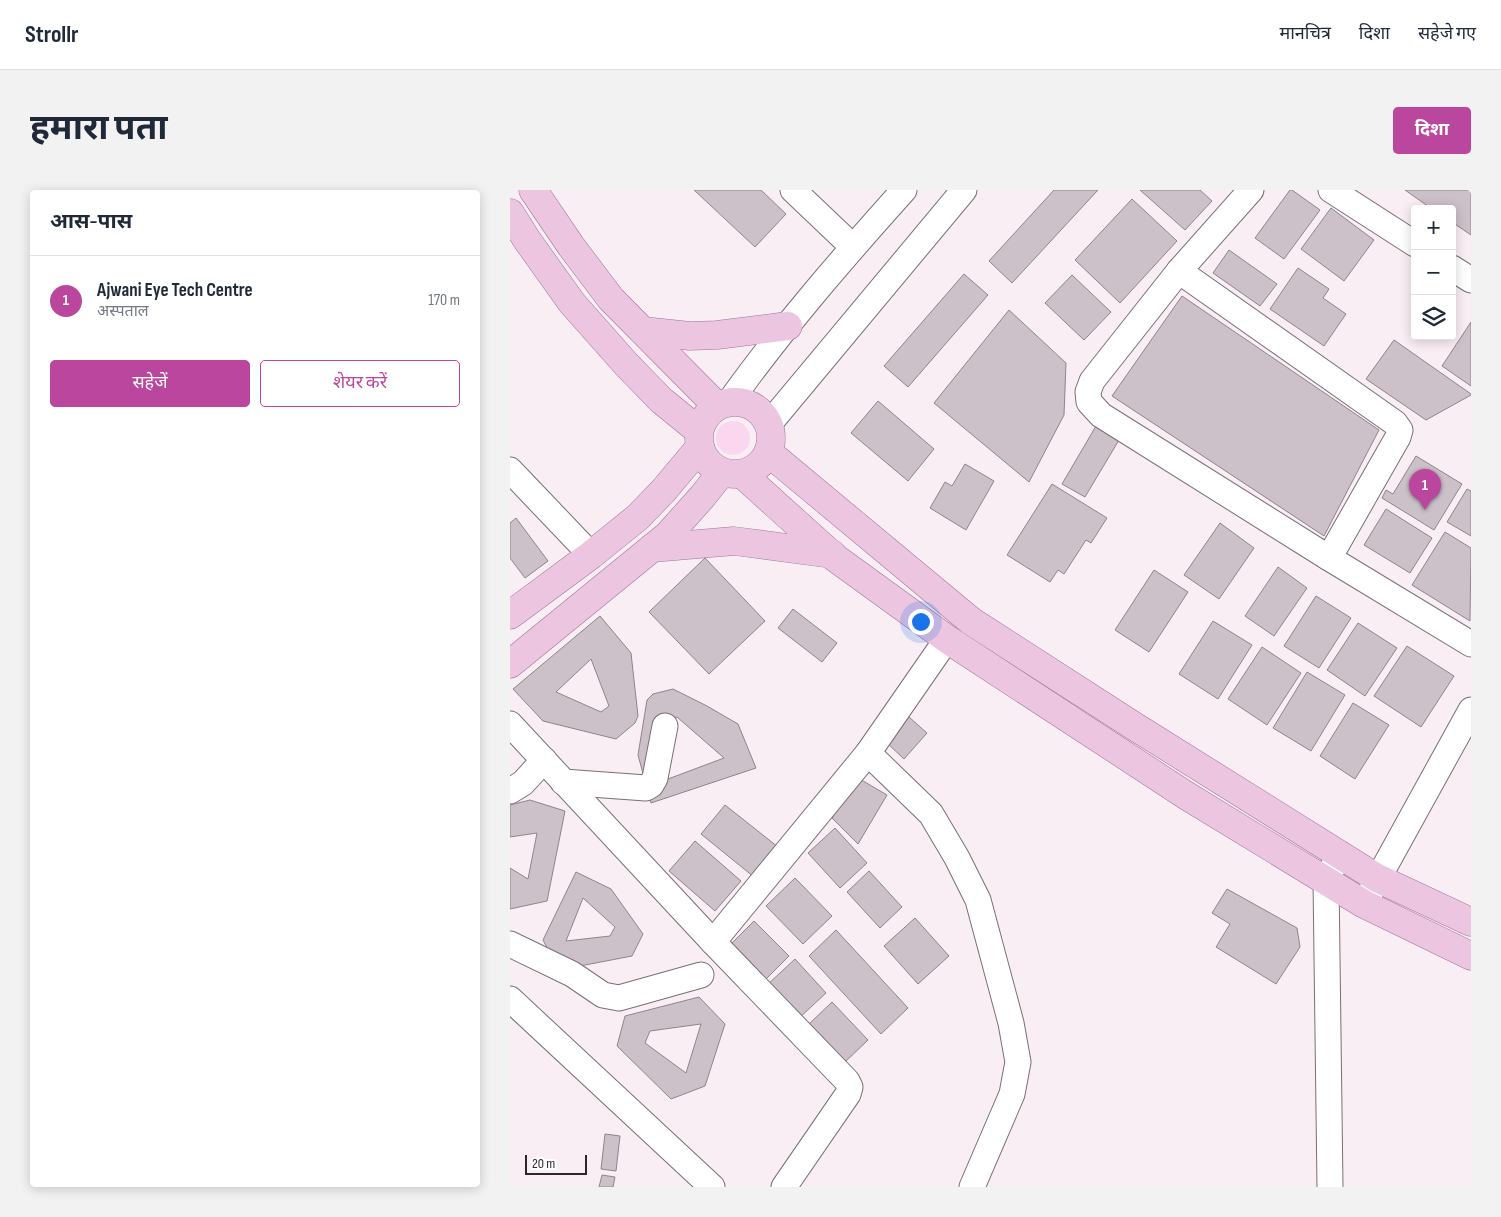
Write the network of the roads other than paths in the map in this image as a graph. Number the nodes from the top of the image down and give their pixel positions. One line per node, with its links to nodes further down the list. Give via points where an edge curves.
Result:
1 (533, 190): 14 (main road, via 611,299)
2 (793, 190): 9 (street)
3 (904, 190): 9 (street)
4 (964, 190): 16 (street)
5 (1251, 190): 11 (street)
6 (1331, 190): 8 (street)
7 (510, 213): 17 (main road, via 572,304)
8 (1411, 241)
9 (853, 247): 13 (street)
10 (1456, 271): 12 (street)
11 (1179, 272): 24 (street, via 1395,423 1400,430); 24 (street, via 1092,381 1089,402 1101,415)
12 (1471, 280)
13 (788, 326): 14 (main road, via 690,336); 15 (street)
14 (643, 331): 15 (main road)
15 (723, 404): 16 (main road, via 746,402 760,411); 17 (main road, via 705,417)
16 (770, 424): 18 (main road, via 772,439)
17 (699, 439): 20 (main road, via 708,462); 23 (main road, via 664,490 638,518)
18 (769, 453): 20 (main road, via 752,470); 36 (main road, via 971,621)
19 (510, 470): 23 (street)
20 (732, 473): 21 (main road); 22 (main road)
21 (652, 548): 22 (main road, via 734,541); 28 (main road)
22 (832, 554): 26 (main road)
23 (591, 555): 25 (main road)
24 (1329, 558): 27 (street)
25 (510, 615)
26 (947, 639): 32 (street); 38 (main road, via 1187,796)
27 (1471, 644)
28 (510, 664)
29 (1471, 710): 37 (street)
30 (510, 724): 33 (street)
31 (665, 726): 34 (street, via 655,778 646,788)
32 (868, 752): 41 (street); 48 (street, via 931,814 957,858 978,900 1011,1023 1018,1062 1012,1094)
33 (544, 760): 34 (street); 35 (street, via 523,783)
34 (563, 782): 41 (street)
35 (510, 791)
36 (1340, 854): 37 (main road); 38 (street)
37 (1377, 878): 39 (street); 40 (main road)
38 (1326, 880): 39 (main road); 49 (street)
39 (1364, 904): 43 (main road)
40 (1471, 922)
41 (713, 942): 47 (street, via 850,1087)
42 (510, 944): 44 (street, via 610,997 619,998)
43 (1471, 956)
44 (701, 976)
45 (510, 999): 46 (street)
46 (712, 1187)
47 (784, 1187)
48 (972, 1187)
49 (1330, 1187)

